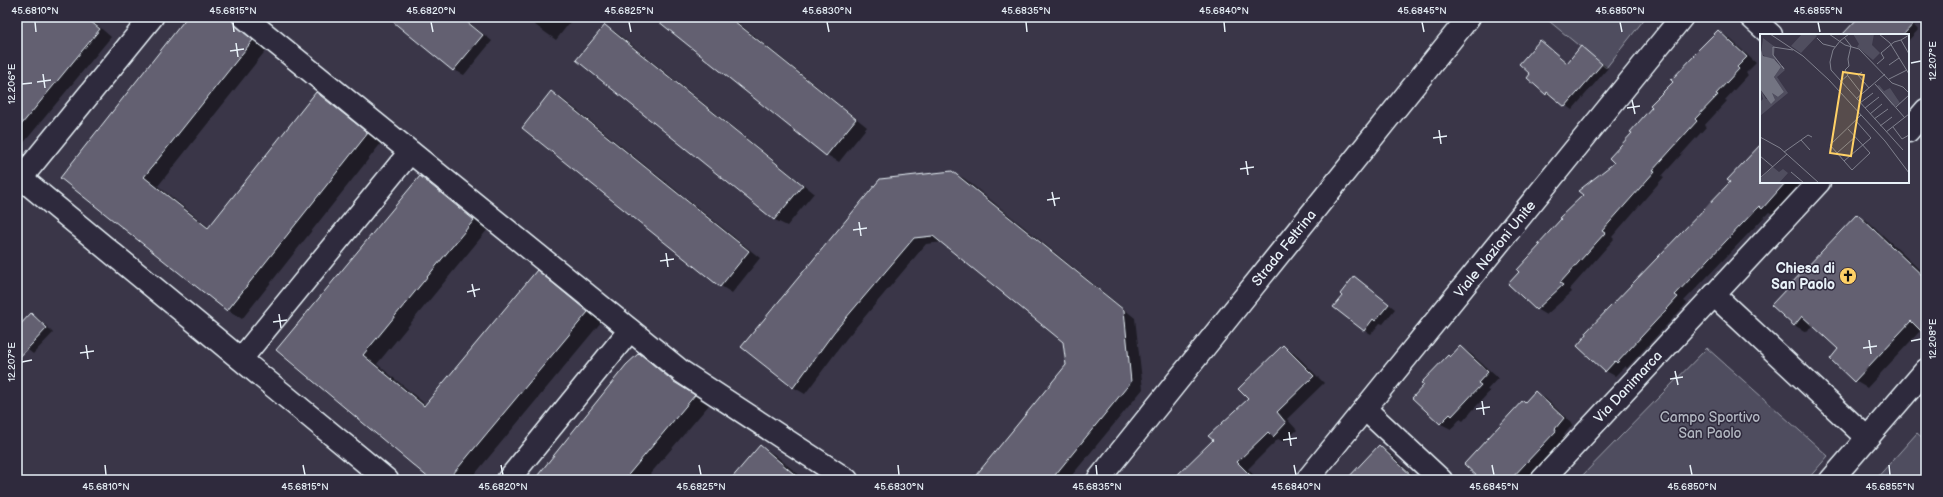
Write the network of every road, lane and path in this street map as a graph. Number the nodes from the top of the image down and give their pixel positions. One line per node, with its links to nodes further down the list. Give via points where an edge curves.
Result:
1 (152, 17): 10 (street)
2 (244, 17): 9 (street)
3 (1469, 17): 21 (street, Strada Feltrina)
4 (1682, 17): 16 (street, Viale Nazioni Unite)
5 (1751, 17): 6 (street)
6 (1770, 34)
7 (1926, 110): 8 (street)
8 (1909, 131)
9 (410, 152): 13 (street); 14 (street)
10 (19, 181): 14 (street)
11 (1818, 183): 12 (street, Via Danimarca)
12 (1714, 294): 17 (street); 24 (street, Via Danimarca)
13 (630, 330): 19 (street); 20 (street, via 682,372)
14 (241, 359): 18 (street)
15 (1926, 370): 17 (street)
16 (1365, 409): 22 (street, Viale Nazioni Unite); 23 (street)
17 (1867, 438): 25 (street)
18 (387, 480)
19 (508, 480)
20 (846, 480)
21 (1098, 480)
22 (1307, 480)
23 (1441, 480)
24 (1542, 480)
25 (1831, 480)

